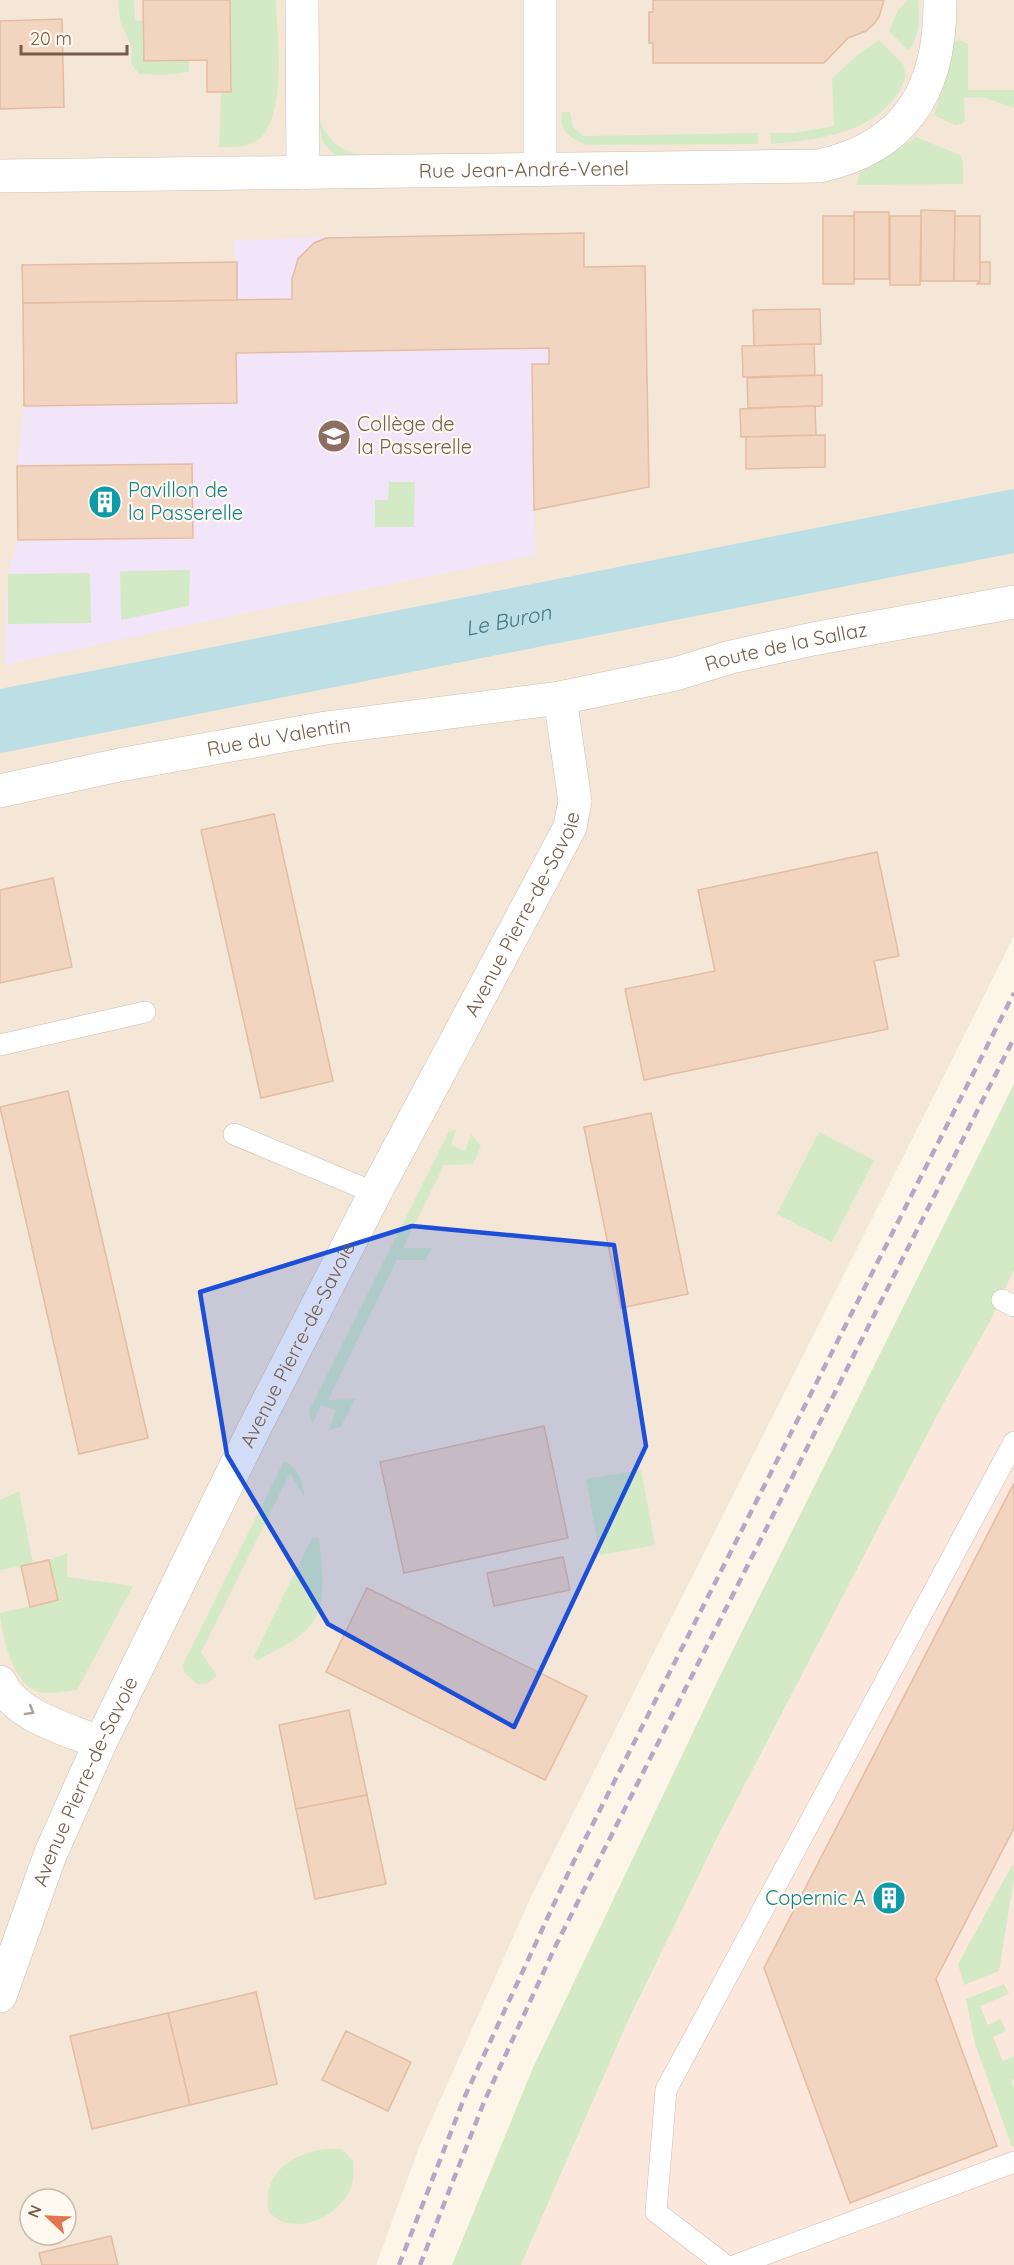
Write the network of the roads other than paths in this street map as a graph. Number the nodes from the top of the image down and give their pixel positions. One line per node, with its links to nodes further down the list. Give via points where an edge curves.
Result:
1 (302, 0): 5 (street)
2 (540, 0): 4 (street)
3 (940, 0): 4 (street, Rue Jean-André-Venel, via 939,42 922,98 908,118 886,137 843,161 819,166)
4 (540, 170): 5 (street, Rue Jean-André-Venel)
5 (303, 173): 6 (street, Rue Jean-André-Venel)
6 (0, 176)
7 (1014, 602): 8 (street, Route de la Sallaz, via 813,639)
8 (560, 698): 9 (street, Rue du Valentin, via 326,728); 13 (street, Avenue Pierre-de-Savoie, via 575,801 570,827)
9 (0, 791)
10 (145, 1012): 11 (lane)
11 (0, 1045)
12 (234, 1134): 13 (lane)
13 (375, 1193): 16 (street, Avenue Pierre-de-Savoie)
14 (1014, 1442): 19 (lane, via 666,2090 656,2212)
15 (0, 1682): 16 (street, one-way to 16, via 12,1699 31,1713)
16 (100, 1743): 17 (street, Avenue Pierre-de-Savoie, via 50,1855)
17 (0, 1996)
18 (1014, 2162): 20 (lane)
19 (725, 2265)
20 (736, 2265)

